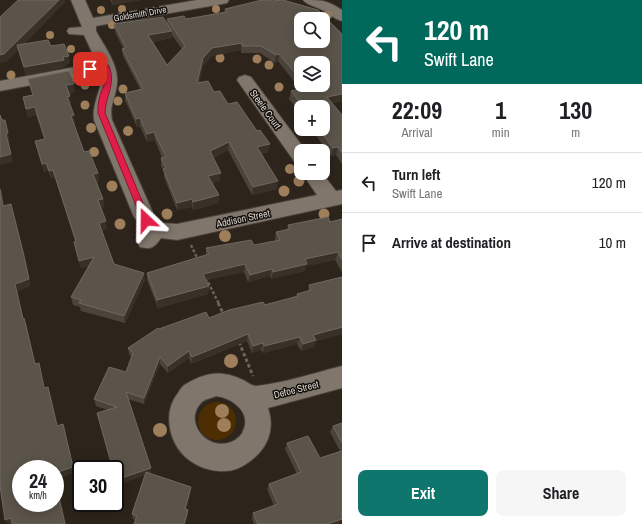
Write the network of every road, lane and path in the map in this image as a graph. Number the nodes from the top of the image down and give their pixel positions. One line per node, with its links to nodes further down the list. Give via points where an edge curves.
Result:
1 (78, 0): 5 (street)
2 (222, 0): 5 (street, Goldsmith Drive)
3 (310, 0): 4 (street, via 326,6)
4 (342, 18)
5 (84, 29): 6 (street)
6 (106, 66): 8 (street); 11 (street, Addison Street, via 109,82 101,108 103,120 152,236)
7 (245, 80): 9 (street, Steele Court)
8 (0, 86)
9 (294, 148)
10 (319, 180): 11 (street)
11 (337, 198)
12 (188, 239): 13 (path)
13 (201, 266)
14 (204, 273): 15 (path)
15 (226, 320)
16 (236, 336): 18 (path)
17 (342, 377): 18 (street, Defoe Street, via 280,394)
18 (251, 388)

